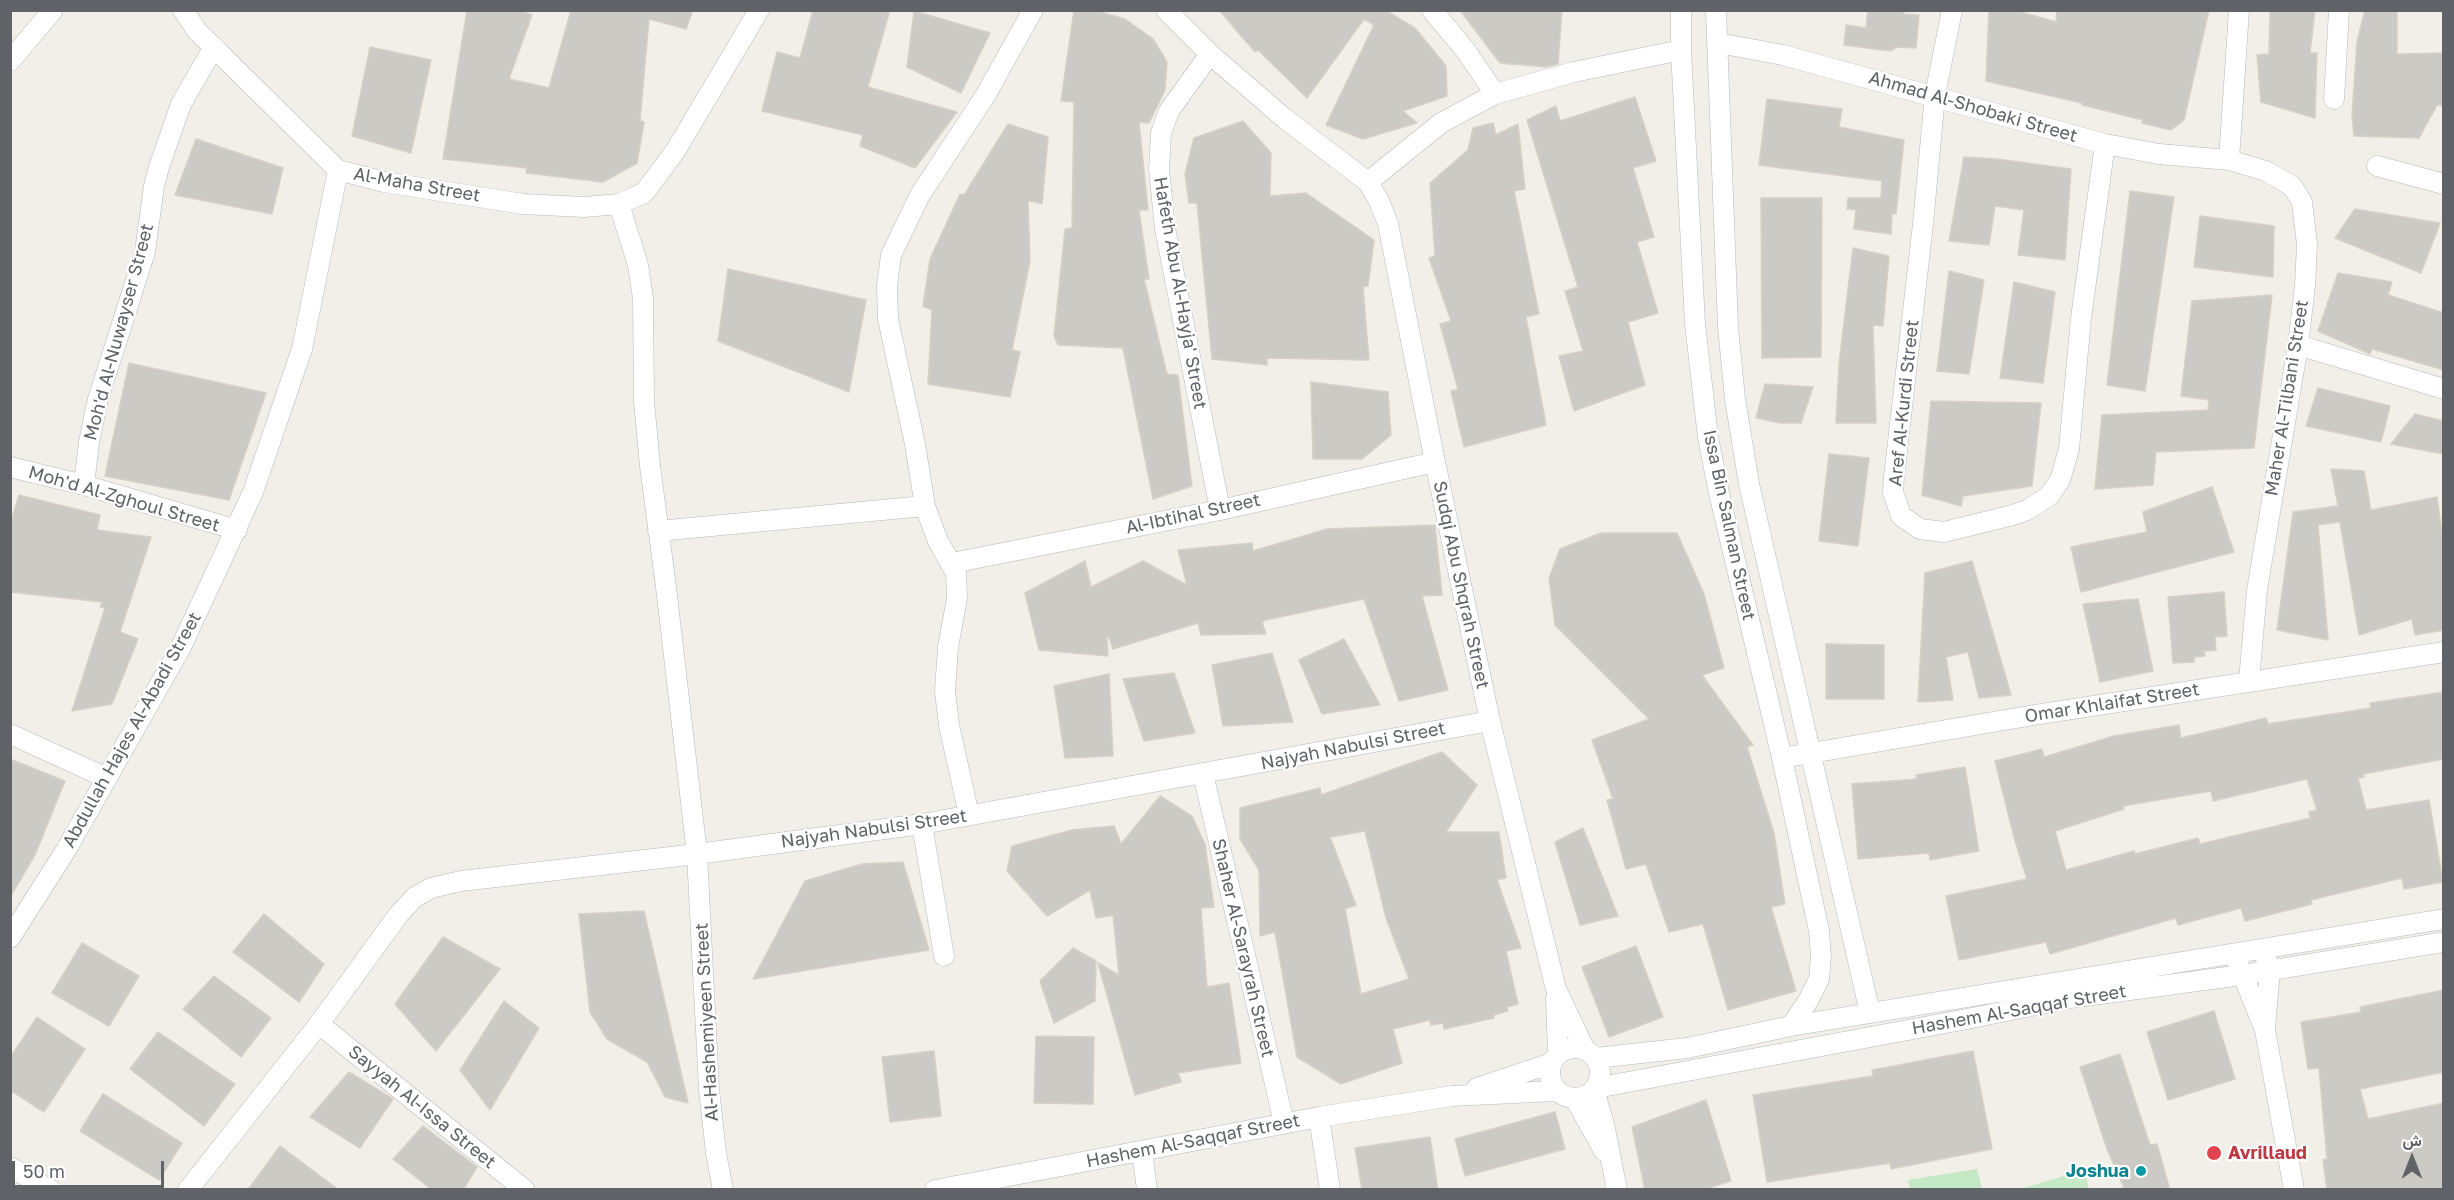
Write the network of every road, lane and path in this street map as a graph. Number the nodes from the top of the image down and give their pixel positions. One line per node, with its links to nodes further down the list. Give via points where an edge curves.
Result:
1 (53, 10): 16 (street)
2 (183, 10): 13 (street, Al-Maha Street)
3 (759, 10): 26 (street, Al-Maha Street, via 676,150 644,193)
4 (1033, 10): 34 (street, via 985,96 920,195 891,255 886,286 888,319)
5 (1166, 10): 15 (street)
6 (1432, 10): 17 (street)
7 (1681, 10): 14 (street, Issa Bin Salman Street)
8 (1716, 10): 12 (street, Issa Bin Salman Street)
9 (1952, 10): 18 (street, Aref Al-Kurdi Street)
10 (2239, 10): 21 (street)
11 (2339, 10): 19 (street)
12 (1718, 43): 18 (street, Ahmad Al-Shobaki Street, via 1783,55); 28 (street, Issa Bin Salman Street)
13 (214, 47): 23 (street, Al-Maha Street); 33 (street, Moh'd Al-Nuwayser Street, via 181,105 154,186 147,244 98,399)
14 (1681, 50): 17 (street, via 1574,72); 27 (street, Issa Bin Salman Street)
15 (1210, 54): 24 (street, via 1284,118); 35 (street, Hafeth Abu Al-Hayja' Street, via 1169,111 1161,133 1159,170 1165,228)
16 (10, 61)
17 (1495, 94): 24 (street, via 1441,123)
18 (1935, 95): 20 (street, Ahmad Al-Shobaki Street); 20 (street, Aref Al-Kurdi Street, via 1893,492 1901,516 1920,529 1944,532 2013,515 2049,496 2060,480 2072,434 2081,318)
19 (2334, 99)
20 (2105, 144): 21 (street, Ahmad Al-Shobaki Street)
21 (2229, 160): 29 (street, Maher Al-Tilbani Street, via 2266,171 2292,186 2302,202 2307,244)
22 (2377, 166): 25 (street)
23 (338, 170): 26 (street, Al-Maha Street, via 384,182 523,204); 36 (street, Abdullah Hajes Al-Abadi Street, via 302,349 268,453)
24 (1368, 182): 31 (street, Sudqi Abu Shqrah Street, via 1388,225)
25 (2444, 184)
26 (619, 204): 37 (street, Al-Hashemiyeen Street, via 638,266 643,298 644,401)
27 (1694, 296): 28 (street); 44 (street, Issa Bin Salman Street, via 1710,448)
28 (1727, 298): 43 (street, Issa Bin Salman Street, via 1735,399 1749,484)
29 (2298, 345): 30 (street); 40 (street, Maher Al-Tilbani Street, via 2257,590)
30 (2444, 389)
31 (1435, 462): 35 (street, Al-Ibtihal Street); 41 (street, Sudqi Abu Shqrah Street)
32 (10, 467): 33 (street, Moh'd Al-Zghoul Street)
33 (84, 485): 36 (street, Moh'd Al-Zghoul Street)
34 (925, 506): 37 (street); 38 (street, via 938,542)
35 (1220, 510): 38 (street, Al-Ibtihal Street)
36 (237, 530): 46 (street, Abdullah Hajes Al-Abadi Street, via 181,647)
37 (658, 531): 49 (street, Al-Hashemiyeen Street)
38 (952, 563): 47 (street, via 957,598 945,691)
39 (2444, 652): 40 (street, Omar Khlaifat Street)
40 (2249, 681): 43 (street, Omar Khlaifat Street)
41 (1490, 721): 45 (street, Najyah Nabulsi Street); 58 (street, Sudqi Abu Shqrah Street)
42 (10, 734): 46 (street)
43 (1811, 753): 44 (street, Omar Khlaifat Street); 59 (street, Issa Bin Salman Street)
44 (1782, 758): 61 (street, Issa Bin Salman Street, via 1821,956 1819,979)
45 (1203, 774): 47 (street, Najyah Nabulsi Street); 70 (street, Shaher Al-Sarayrah Street)
46 (107, 778): 51 (street, Abdullah Hajes Al-Abadi Street)
47 (969, 815): 48 (street, Najyah Nabulsi Street)
48 (922, 824): 49 (street, Najyah Nabulsi Street); 55 (street)
49 (697, 854): 60 (street, Najyah Nabulsi Street, via 476,879 431,888 415,897 399,914); 77 (street, Al-Hashemiyeen Street, via 709,1089)
50 (2444, 919): 53 (street, Hashem Al-Saqqaf Street)
51 (10, 938)
52 (2444, 942): 56 (street, Hashem Al-Saqqaf Street)
53 (2263, 948): 54 (street, Hashem Al-Saqqaf Street); 56 (street)
54 (2235, 952): 57 (street); 59 (street, Hashem Al-Saqqaf Street)
55 (944, 956)
56 (2270, 970): 57 (street, Hashem Al-Saqqaf Street); 62 (street)
57 (2242, 975): 62 (street); 65 (street, Hashem Al-Saqqaf Street, via 2070,998)
58 (1556, 990): 63 (street, Sudqi Abu Shqrah Street); 64 (street, Sudqi Abu Shqrah Street)
59 (1870, 1013): 61 (street, Hashem Al-Saqqaf Street)
60 (319, 1024): 75 (street, Najyah Nabulsi Street); 76 (street, Sayyah Al-Issa Street)
61 (1791, 1026): 63 (street, Hashem Al-Saqqaf Street, via 1687,1048)
62 (2265, 1030): 82 (street)
63 (1590, 1054): 64 (street, via 1566,1049); 65 (street, via 1600,1073)
64 (1555, 1059): 66 (street, via 1549,1072); 67 (street, Hashem Al-Saqqaf Street)
65 (1595, 1089): 68 (street); 72 (street)
66 (1556, 1091): 67 (street, Hashem Al-Saqqaf Street); 68 (street)
67 (1452, 1096): 69 (street, Hashem Al-Saqqaf Street)
68 (1575, 1099): 72 (street)
69 (1318, 1117): 70 (street, Hashem Al-Saqqaf Street); 80 (street)
70 (1284, 1123): 71 (street, Hashem Al-Saqqaf Street)
71 (1142, 1151): 78 (street, Hashem Al-Saqqaf Street); 79 (street)
72 (1611, 1161): 81 (street)
73 (10, 1167): 74 (street)
74 (51, 1190)
75 (188, 1190)
76 (525, 1190)
77 (723, 1190)
78 (935, 1190)
79 (1146, 1190)
80 (1330, 1190)
81 (1617, 1190)
82 (2294, 1190)

